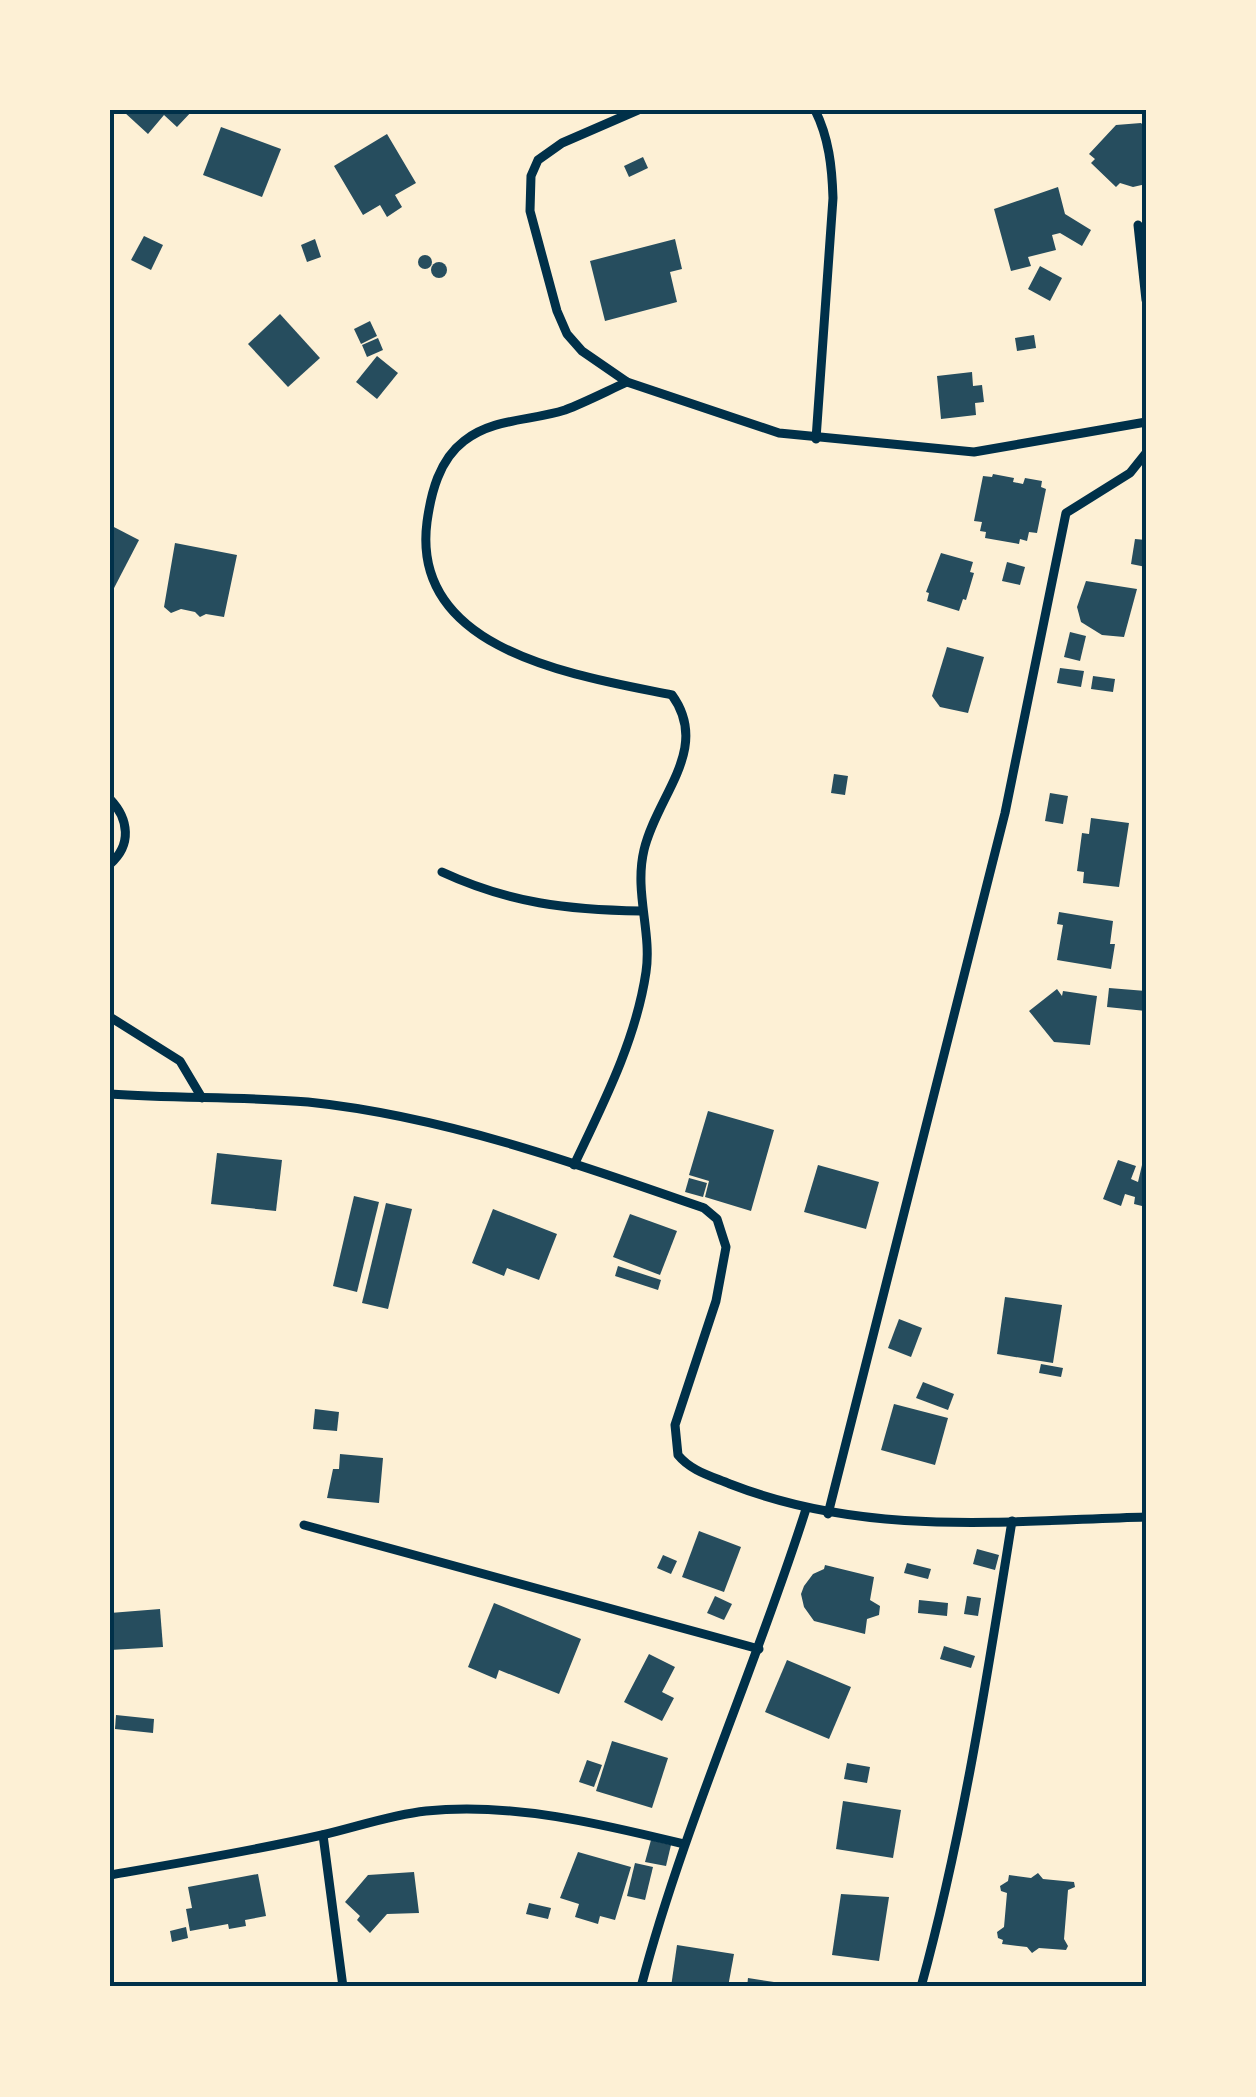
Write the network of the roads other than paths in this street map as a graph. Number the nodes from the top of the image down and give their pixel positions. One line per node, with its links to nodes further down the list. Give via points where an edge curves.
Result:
1 (638, 110): 5 (street, via 562,143 538,160 530,176 530,210 566,334)
2 (815, 110): 8 (street, via 832,166 833,198)
3 (1138, 225): 4 (street)
4 (1146, 300)
5 (628, 382): 8 (street); 13 (street, via 563,411 488,428 463,442 444,464 430,498 426,534 427,566 439,594 490,641 560,672 672,695 683,710 686,749 644,850)
6 (1146, 422): 8 (street, via 974,452)
7 (1146, 438): 9 (street)
8 (816, 439)
9 (1145, 452): 19 (street, via 1130,473 1066,514 1005,812)
10 (110, 799): 11 (street, via 126,834)
11 (110, 864)
12 (442, 872): 13 (street, via 545,906)
13 (641, 911): 17 (street, via 646,969 638,1011)
14 (110, 1017): 16 (street, via 180,1061)
15 (110, 1094): 16 (street)
16 (202, 1098): 17 (street, via 310,1102 398,1117)
17 (574, 1166): 18 (street, via 704,1208 717,1219 724,1230 724,1260 675,1426 678,1454 695,1470)
18 (806, 1509): 19 (street); 23 (street)
19 (828, 1514): 21 (street, via 956,1524)
20 (1146, 1517): 21 (street)
21 (1012, 1520): 29 (street, via 982,1715)
22 (304, 1524): 23 (street)
23 (758, 1649): 25 (street)
24 (323, 1835): 25 (street, via 388,1816 473,1810 608,1826); 26 (street); 27 (street)
25 (684, 1844): 28 (street)
26 (110, 1875)
27 (344, 1987)
28 (641, 1987)
29 (921, 1987)

